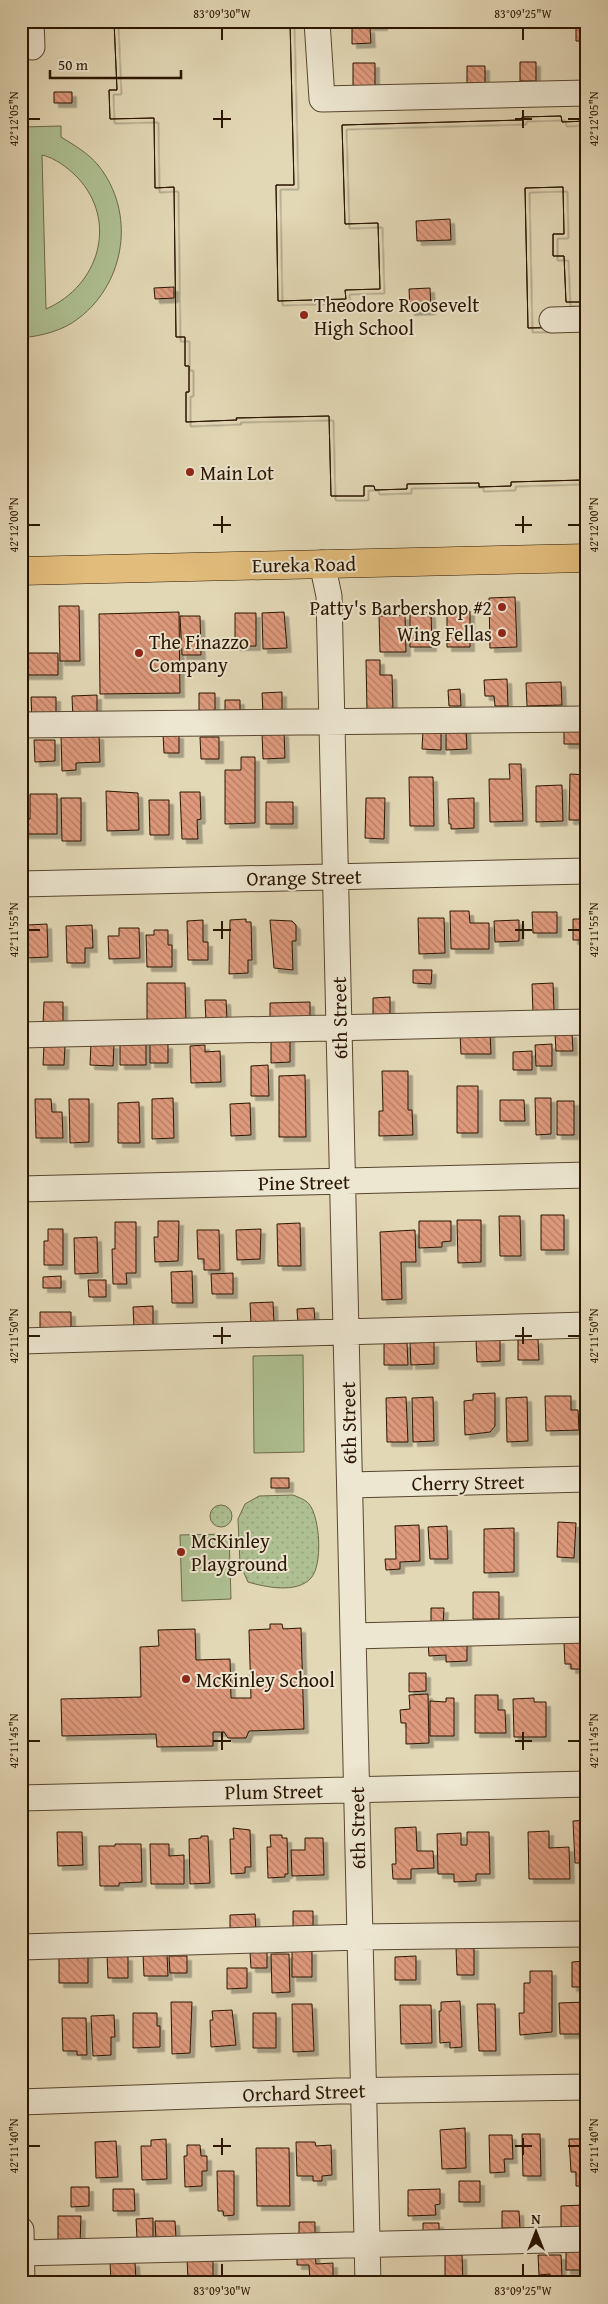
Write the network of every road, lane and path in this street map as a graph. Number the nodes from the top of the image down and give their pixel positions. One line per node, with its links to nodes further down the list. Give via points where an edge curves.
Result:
1 (31, 21): 3 (street)
2 (317, 21): 4 (street, via 322,99)
3 (32, 47)
4 (587, 93)
5 (587, 319): 6 (street)
6 (552, 320)
7 (587, 558): 8 (main road, Eureka Road)
8 (322, 563): 9 (main road, Eureka Road); 11 (street, 6th Street, via 329,596)
9 (21, 571)
10 (587, 719): 11 (street)
11 (332, 722): 12 (street); 14 (street, 6th Street)
12 (21, 725)
13 (587, 871): 14 (street, Orange Street)
14 (336, 877): 15 (street, Orange Street); 17 (street, 6th Street)
15 (21, 884)
16 (587, 1022): 17 (street)
17 (339, 1028): 18 (street); 20 (street, 6th Street)
18 (21, 1035)
19 (587, 1175): 20 (street, Pine Street)
20 (342, 1181): 21 (street, Pine Street); 23 (street, 6th Street)
21 (21, 1189)
22 (587, 1325): 23 (street)
23 (346, 1333): 24 (street); 26 (street, 6th Street)
24 (21, 1341)
25 (587, 1479): 26 (street, Cherry Street)
26 (350, 1485): 28 (street, 6th Street)
27 (587, 1630): 28 (street)
28 (353, 1636): 30 (street, 6th Street)
29 (587, 1784): 30 (street, Plum Street)
30 (356, 1789): 31 (street, Plum Street); 33 (street, 6th Street)
31 (21, 1798)
32 (587, 1934): 33 (street)
33 (360, 1937): 34 (street); 36 (street, 6th Street)
34 (21, 1947)
35 (587, 2088): 36 (street, Orchard Street)
36 (365, 2090): 37 (street, Orchard Street); 40 (street, 6th Street)
37 (21, 2102)
38 (21, 2230): 41 (street)
39 (587, 2239): 40 (street)
40 (367, 2244): 41 (street); 43 (street, 6th Street)
41 (22, 2253): 42 (street)
42 (22, 2283)
43 (368, 2283)

